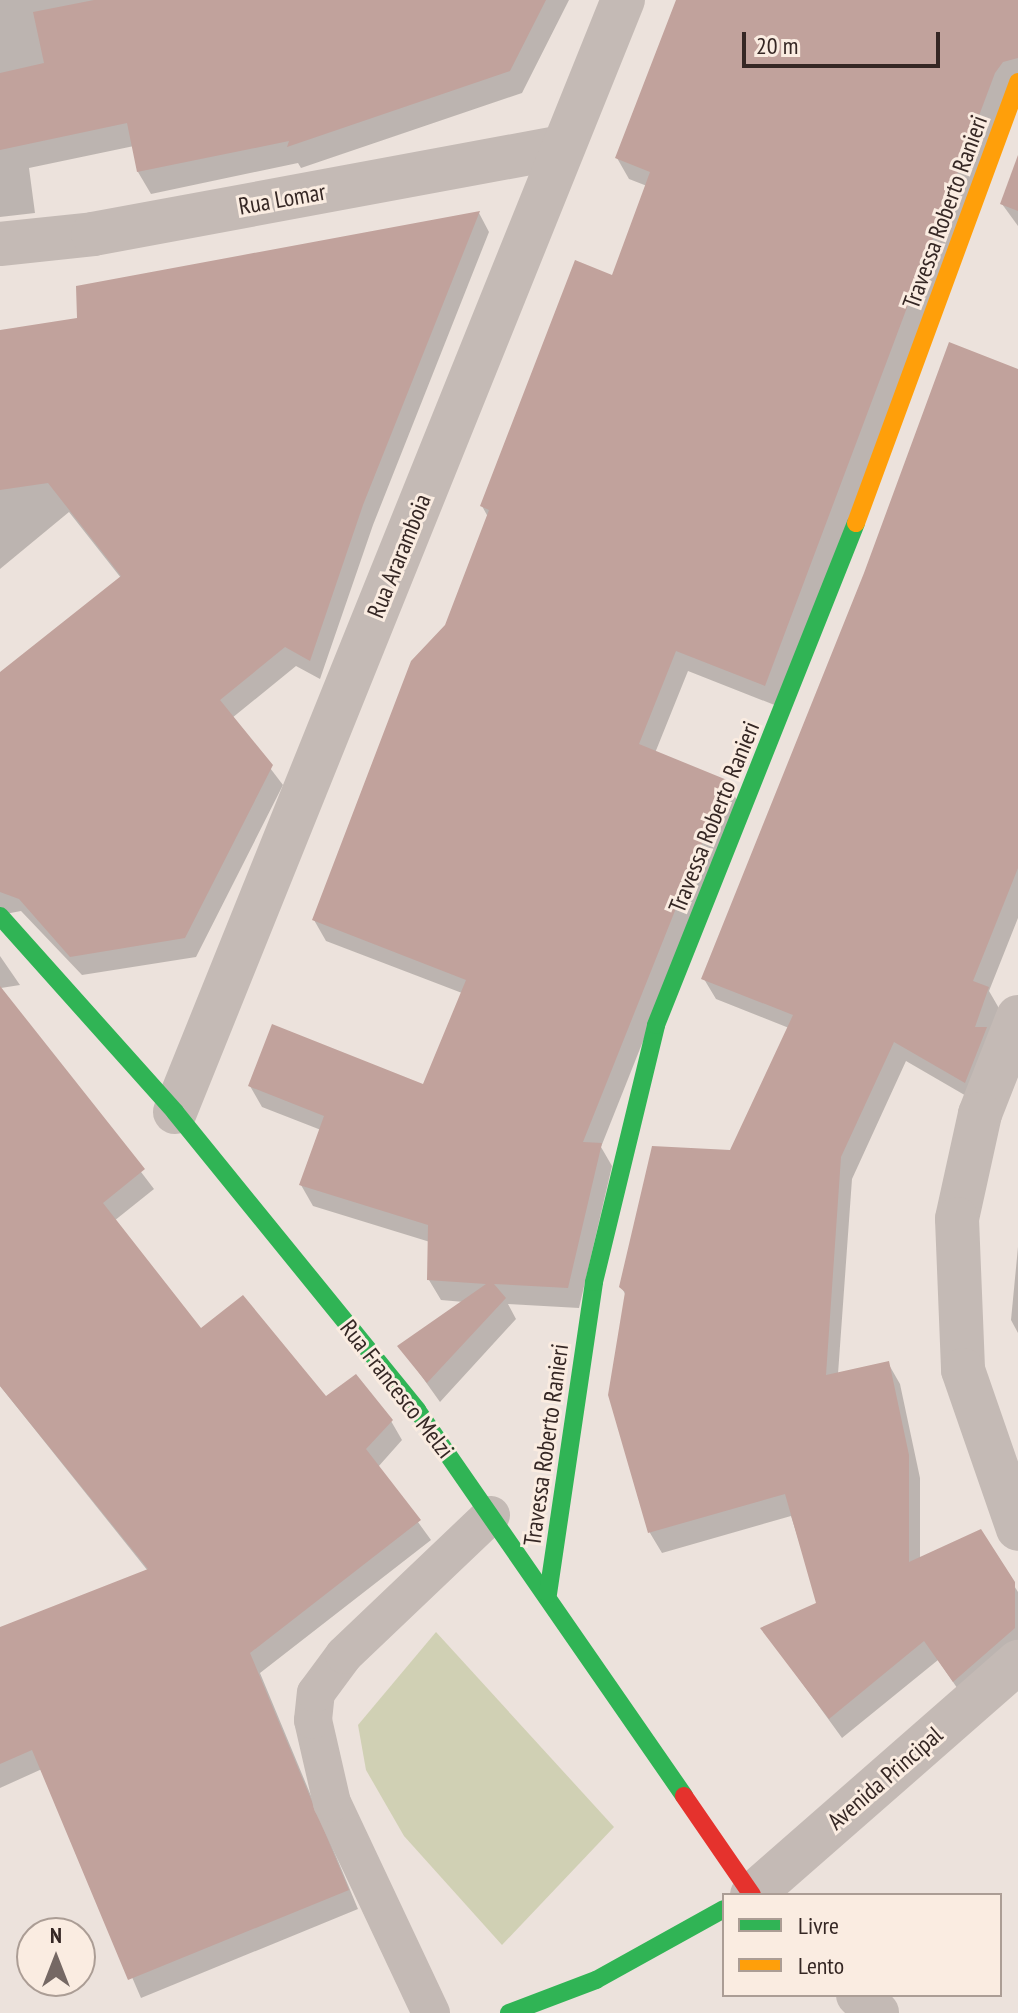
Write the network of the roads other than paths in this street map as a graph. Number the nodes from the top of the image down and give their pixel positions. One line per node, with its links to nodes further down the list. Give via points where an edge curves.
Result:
1 (623, 0): 3 (street, Rua Araramboia)
2 (1018, 82): 10 (street, Travessa Roberto Ranieri, via 841,564 656,1025 594,1282)
3 (563, 147): 4 (street, Rua Lomar, via 93,234); 7 (street, Rua Araramboia)
4 (0, 244)
5 (0, 916): 7 (street, Rua Francesco Melzi)
6 (1018, 1017): 9 (street, via 980,1114 957,1219 963,1370)
7 (175, 1112): 8 (street, Rua Francesco Melzi, via 417,1410)
8 (491, 1515): 10 (street, Rua Francesco Melzi); 16 (lane, via 344,1655 316,1693 313,1720 332,1803)
9 (1018, 1529)
10 (548, 1594): 12 (street, Rua Francesco Melzi)
11 (1018, 1662): 13 (street, Avenida Principal)
12 (751, 1893)
13 (754, 1893)
14 (722, 1910): 17 (street, via 596,1980)
15 (860, 1997): 18 (street)
16 (431, 2013)
17 (509, 2013)
18 (877, 2013)

